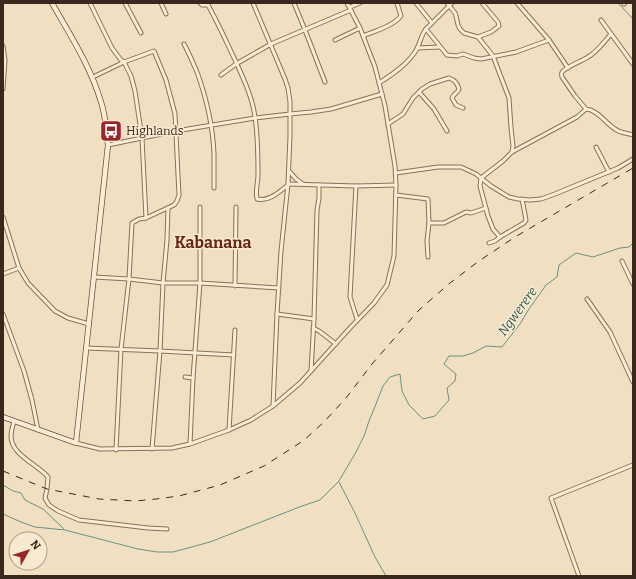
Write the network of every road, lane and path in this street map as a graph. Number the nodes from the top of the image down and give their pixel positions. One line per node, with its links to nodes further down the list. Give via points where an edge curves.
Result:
1 (52, 3): 42 (street)
2 (90, 3): 37 (street, via 112,48)
3 (125, 3): 24 (street)
4 (160, 3): 18 (street)
5 (200, 3): 15 (street)
6 (253, 3): 31 (street)
7 (294, 3): 23 (street)
8 (347, 3): 17 (street)
9 (360, 3): 17 (street)
10 (397, 3): 26 (street, via 401,16 398,20)
11 (416, 3): 20 (street)
12 (452, 3): 16 (street)
13 (482, 3): 27 (street, via 499,26)
14 (517, 3): 29 (street)
15 (209, 4): 38 (street)
16 (448, 4): 20 (street); 27 (street, via 455,12 462,32)
17 (350, 8): 21 (street); 23 (street)
18 (166, 14)
19 (601, 20): 25 (street)
20 (432, 23): 22 (street)
21 (360, 28): 26 (street); 28 (street)
22 (426, 29): 33 (street); 34 (street)
23 (306, 30): 31 (street); 43 (street)
24 (141, 33)
25 (611, 34): 39 (street); 40 (street, via 590,56)
26 (363, 36): 44 (street)
27 (478, 37): 35 (street)
28 (335, 40)
29 (549, 40): 35 (street, via 516,52); 40 (street)
30 (184, 44): 53 (street, via 201,84)
31 (271, 44): 38 (street); 50 (street, via 288,88)
32 (3, 46): 36 (street)
33 (440, 47): 34 (street); 35 (street, via 448,56 464,54 481,59)
34 (417, 48): 44 (street, via 405,64)
35 (493, 56): 60 (street, via 509,98 514,146)
36 (4, 60): 45 (street)
37 (124, 62): 42 (street); 54 (street, via 154,51 166,80 175,114); 57 (street, via 135,92)
38 (236, 64): 41 (street); 51 (street, via 250,91)
39 (633, 64)
40 (568, 68): 49 (street, via 562,71 562,77)
41 (221, 75)
42 (93, 76): 58 (street, via 102,103)
43 (325, 82)
44 (379, 83): 47 (street)
45 (3, 89)
46 (419, 92): 48 (street, via 425,86 449,78 454,79 459,91 452,98 456,105); 52 (street, via 403,114); 55 (street, via 434,109)
47 (382, 94): 50 (street, via 331,109); 52 (street)
48 (463, 108)
49 (586, 109): 56 (street, via 598,114 616,130); 60 (street, via 577,117)
50 (290, 114): 51 (street); 62 (street)
51 (255, 118): 53 (street); 67 (street, via 257,199 267,199)
52 (388, 124): 64 (street)
53 (210, 125): 54 (street); 71 (street, via 214,153)
54 (176, 131): 57 (street); 76 (street, via 178,195 174,205)
55 (447, 131)
56 (633, 135)
57 (142, 138): 58 (street); 79 (street)
58 (108, 145): 87 (street)
59 (596, 147): 63 (street)
60 (512, 152): 65 (street)
61 (633, 159): 63 (street)
62 (289, 171): 66 (street); 67 (street)
63 (609, 172): 73 (street, via 541,199)
64 (396, 173): 65 (street, via 438,167 461,167); 69 (street)
65 (482, 178): 73 (street, via 509,197); 77 (street, via 480,186)
66 (303, 184): 67 (street); 68 (street)
67 (288, 185): 93 (street)
68 (319, 185): 70 (street); 97 (street)
69 (396, 185): 70 (street); 72 (street)
70 (356, 186): 98 (street, via 350,297)
71 (214, 188)
72 (396, 195): 80 (street, via 428,199); 98 (street, via 394,256 390,276 374,303)
73 (522, 199): 81 (street, via 526,220)
74 (200, 206): 90 (street)
75 (236, 207): 92 (street)
76 (168, 208): 79 (street); 89 (street)
77 (486, 208): 80 (street, via 466,212 444,223); 81 (street, via 493,229)
78 (3, 217): 85 (street)
79 (146, 218): 88 (street, via 132,223)
80 (429, 223): 83 (street)
81 (500, 237): 82 (street)
82 (489, 243)
83 (428, 257)
84 (622, 261): 91 (street)
85 (19, 268): 86 (street); 99 (street, via 28,283 54,311)
86 (3, 274)
87 (94, 277): 88 (street); 99 (street)
88 (129, 279): 89 (street); 104 (street)
89 (163, 283): 90 (street); 105 (street)
90 (200, 283): 92 (street); 106 (street)
91 (633, 284)
92 (235, 286): 93 (street)
93 (278, 288): 96 (street)
94 (587, 299): 111 (street, via 610,332)
95 (3, 314): 115 (street, via 24,371)
96 (276, 314): 97 (street); 112 (street)
97 (314, 319): 100 (street)
98 (357, 320): 102 (street)
99 (89, 324): 103 (street)
100 (313, 328): 102 (street); 108 (street)
101 (235, 330): 107 (street)
102 (336, 344): 108 (street)
103 (86, 348): 104 (street); 117 (street)
104 (121, 349): 105 (street); 120 (street)
105 (160, 351): 106 (street); 119 (street)
106 (195, 353): 107 (street); 110 (street)
107 (234, 355): 116 (street)
108 (311, 372): 112 (street)
109 (185, 377): 110 (street)
110 (193, 378): 118 (street)
111 (633, 382)
112 (273, 406): 116 (street)
113 (3, 416): 114 (street)
114 (14, 421): 115 (street); 122 (street, via 11,438 13,446 48,477 45,498 49,505 79,520)
115 (38, 430): 117 (street)
116 (229, 430): 118 (street)
117 (76, 443): 120 (street, via 100,450)
118 (190, 444): 119 (street)
119 (152, 449): 120 (street)
120 (116, 450)
121 (633, 466): 123 (street, via 551,498)
122 (167, 529)
123 (579, 576)

